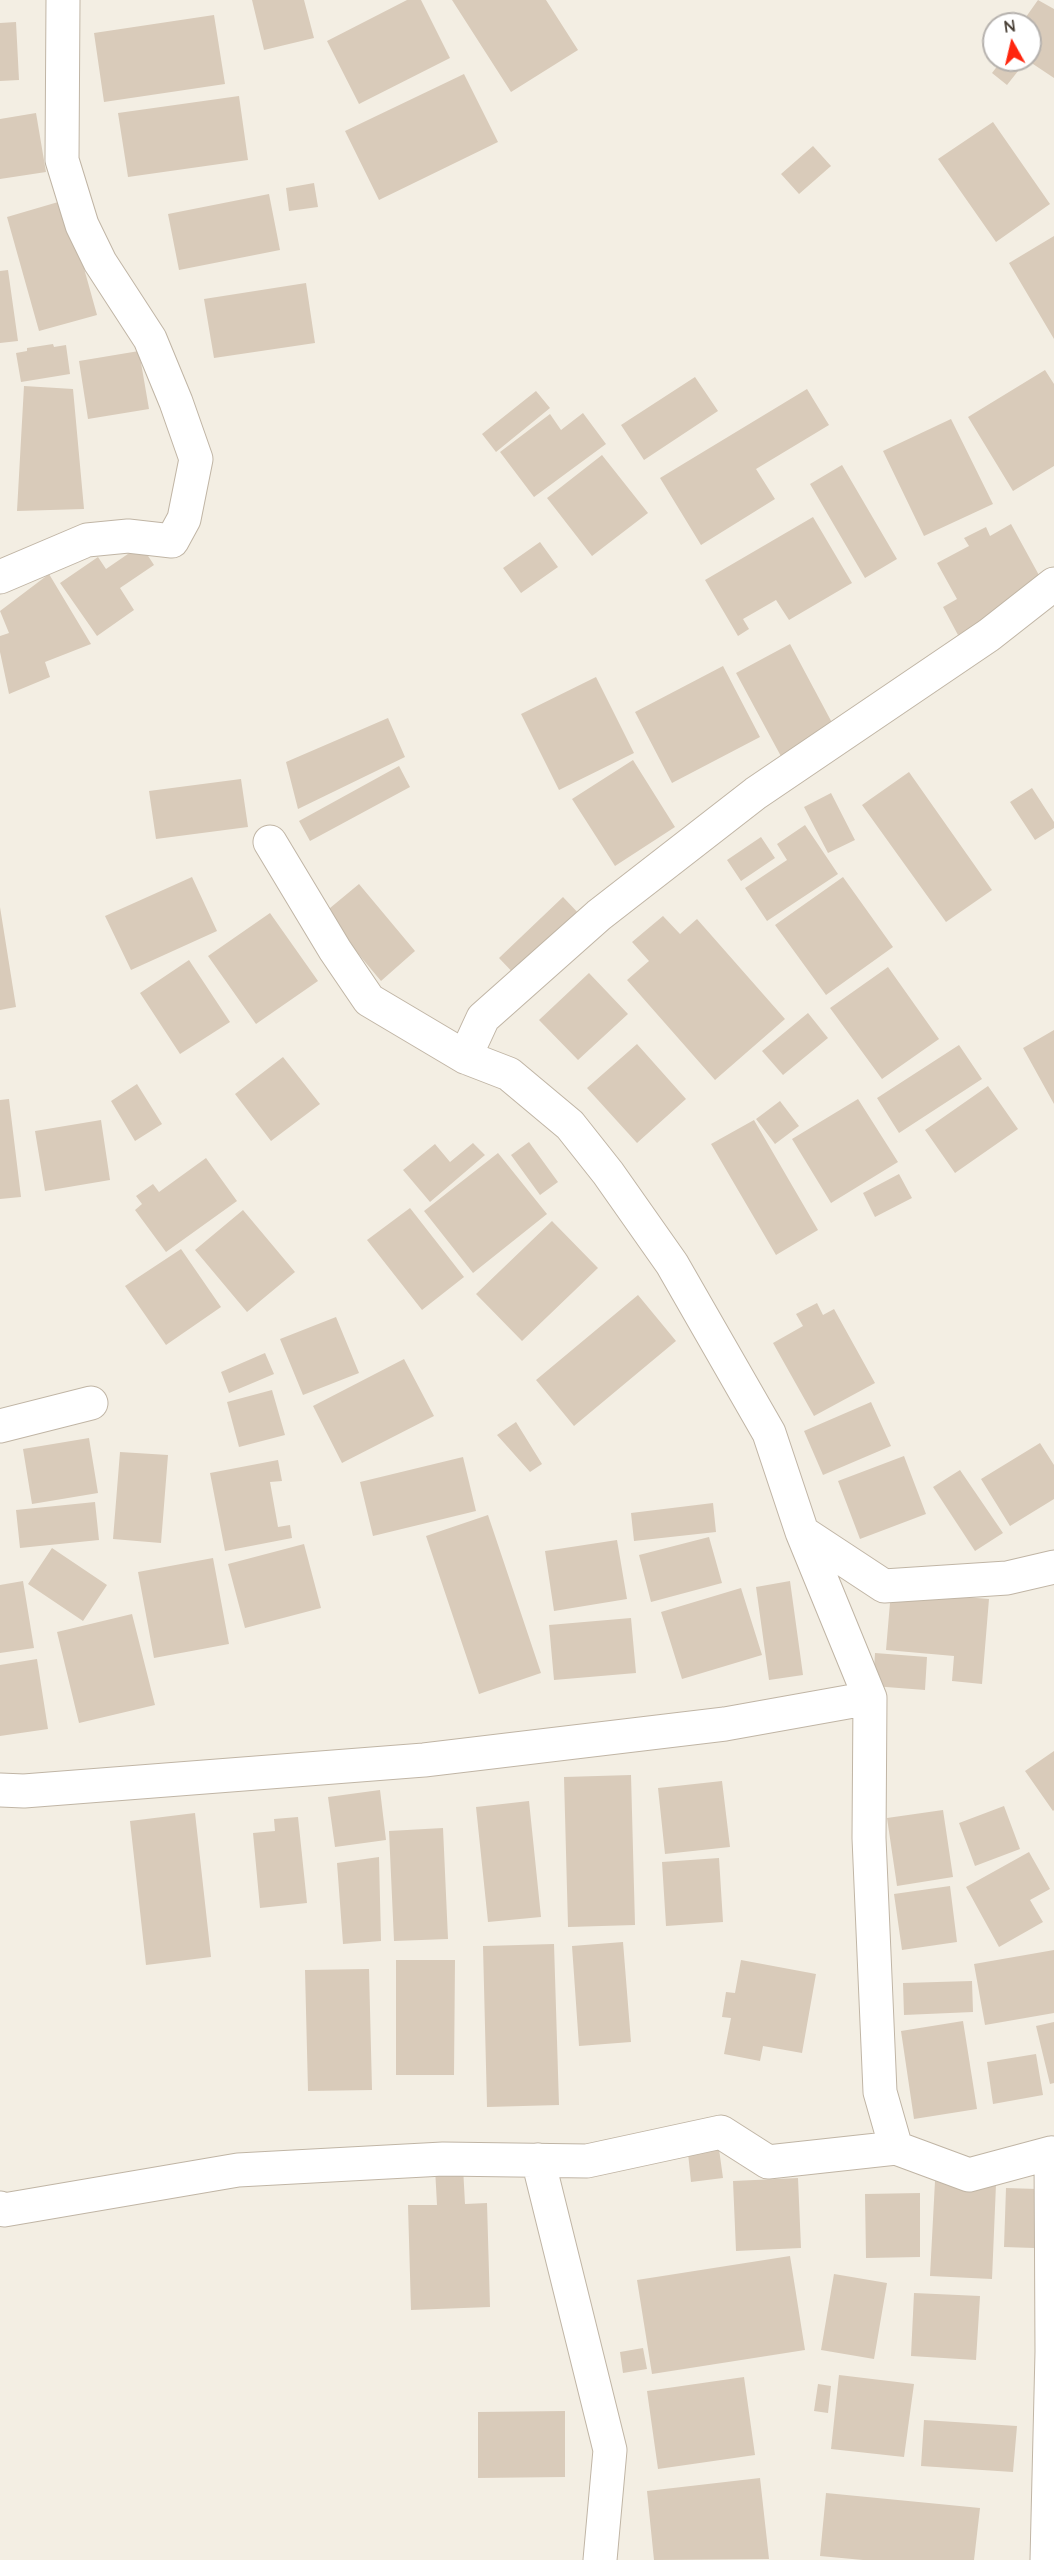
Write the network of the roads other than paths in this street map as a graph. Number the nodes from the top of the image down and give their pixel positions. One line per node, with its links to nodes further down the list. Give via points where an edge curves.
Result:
1 (63, 0): 2 (street, via 62,160 82,225 100,262 150,339 196,459 184,519 172,541 128,536 87,540)
2 (0, 577)
3 (1054, 584): 5 (street, via 989,635 756,793 599,915 483,1018)
4 (270, 842): 5 (street, via 369,1000)
5 (465, 1057): 8 (street, via 509,1074 570,1125 608,1173 672,1264 769,1433)
6 (91, 1402): 7 (street)
7 (0, 1426)
8 (802, 1532): 9 (street, via 884,1586 1007,1578); 10 (street)
9 (1054, 1567)
10 (870, 1698): 11 (street, via 725,1724 424,1760); 12 (street, via 868,1839 880,2092)
11 (0, 1791)
12 (896, 2148): 13 (street, via 969,2175); 14 (street, via 768,2162 721,2132 587,2161)
13 (1052, 2155): 17 (street)
14 (538, 2160): 15 (street, via 443,2159 238,2170); 16 (street, via 610,2450)
15 (0, 2208)
16 (600, 2560)
17 (1047, 2560)

